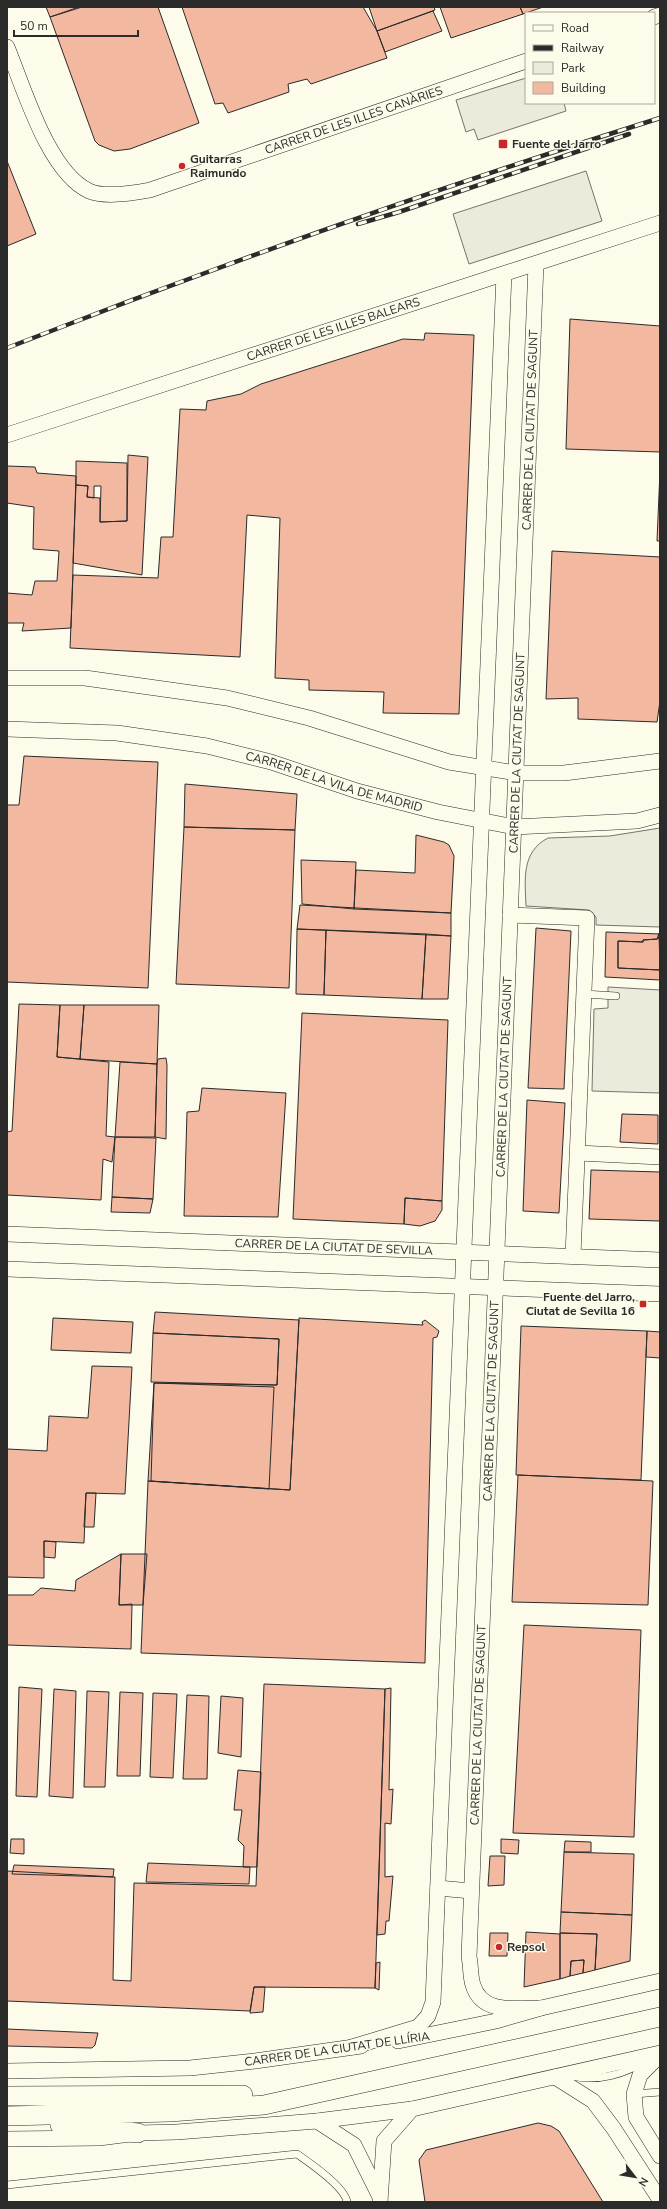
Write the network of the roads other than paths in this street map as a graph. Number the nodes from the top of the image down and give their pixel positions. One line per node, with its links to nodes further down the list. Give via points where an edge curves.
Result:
1 (7, 47): 2 (street, CARRER DE LES ILLES CANÀRIES, via 47,144 66,173 90,191 120,195 150,190)
2 (525, 61)
3 (660, 224): 4 (street, CARRER DE LES ILLES BALEARS)
4 (536, 264): 5 (street, CARRER DE LES ILLES BALEARS); 11 (street, CARRER DE LA CIUTAT DE SAGUNT)
5 (504, 274): 6 (street, CARRER DE LES ILLES BALEARS); 10 (street)
6 (7, 435)
7 (7, 678): 10 (street, via 85,678 227,698 310,718 449,762)
8 (7, 729): 13 (street, CARRER DE LA VILA DE MADRID, via 117,733 207,746 271,762 357,791)
9 (660, 760): 11 (street, via 564,773)
10 (484, 768): 11 (street); 13 (street)
11 (516, 773): 14 (street, CARRER DE LA CIUTAT DE SAGUNT)
12 (660, 815): 14 (street, CARRER DE LA VILA DE MADRID, via 637,821)
13 (481, 822): 14 (street, CARRER DE LA VILA DE MADRID); 21 (street)
14 (514, 826): 15 (street, CARRER DE LA CIUTAT DE SAGUNT)
15 (510, 915): 16 (street, via 588,918); 22 (street, CARRER DE LA CIUTAT DE SAGUNT)
16 (584, 994): 17 (lane); 18 (street)
17 (616, 996)
18 (578, 1153): 19 (street); 23 (street)
19 (660, 1157)
20 (7, 1234): 21 (street, CARRER DE LA CIUTAT DE SEVILLA)
21 (464, 1252): 22 (street, CARRER DE LA CIUTAT DE SEVILLA); 26 (street)
22 (497, 1253): 23 (street, CARRER DE LA CIUTAT DE SEVILLA); 27 (street, CARRER DE LA CIUTAT DE SAGUNT)
23 (573, 1256): 24 (street, CARRER DE LA CIUTAT DE SEVILLA)
24 (660, 1260)
25 (7, 1269): 26 (street)
26 (463, 1286): 27 (street); 29 (street)
27 (495, 1288): 28 (street); 30 (street, CARRER DE LA CIUTAT DE SAGUNT)
28 (660, 1294)
29 (438, 1888): 30 (street); 34 (street, via 433,2002 428,2016 418,2027)
30 (471, 1891): 32 (street, CARRER DE LA CIUTAT DE SAGUNT, via 470,1956 473,1985 481,2000 499,2009)
31 (660, 1981): 32 (street, CARRER DE LA CIUTAT DE LLÍRIA)
32 (541, 2008): 34 (street, CARRER DE LA CIUTAT DE LLÍRIA, via 430,2036)
33 (660, 2017): 38 (street)
34 (352, 2047): 36 (street, CARRER DE LA CIUTAT DE LLÍRIA, via 190,2068)
35 (657, 2054): 37 (street); 40 (street, via 640,2075)
36 (7, 2070)
37 (561, 2076): 42 (street); 47 (street, via 593,2101)
38 (336, 2090): 41 (street, via 259,2094); 43 (street, via 264,2105 170,2112)
39 (660, 2092): 40 (lane)
40 (634, 2094): 44 (street)
41 (7, 2096)
42 (412, 2109): 45 (street); 52 (street, via 384,2141)
43 (7, 2116)
44 (636, 2117): 47 (street); 50 (street)
45 (317, 2121): 48 (street); 52 (street, via 354,2145)
46 (7, 2124): 48 (street, via 66,2126)
47 (614, 2129): 53 (street)
48 (138, 2133): 49 (street, via 99,2138)
49 (7, 2139)
50 (660, 2156)
51 (7, 2185): 54 (lane, via 297,2154 346,2196)
52 (379, 2198)
53 (660, 2200)
54 (347, 2202)

